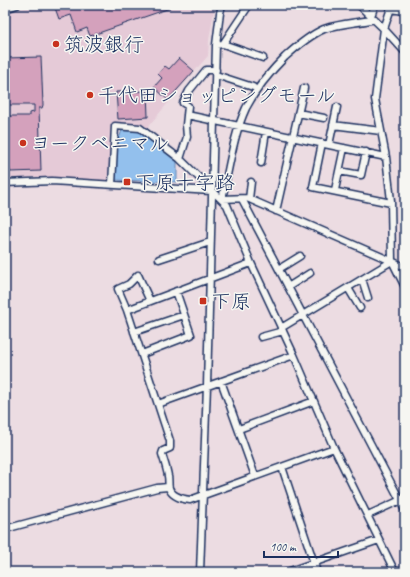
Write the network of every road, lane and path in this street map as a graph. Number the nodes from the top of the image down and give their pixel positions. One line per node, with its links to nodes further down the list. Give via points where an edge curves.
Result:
1 (17, 5): 7 (street)
2 (222, 5): 11 (street)
3 (249, 5): 11 (street)
4 (359, 5): 9 (street)
5 (374, 5): 9 (street)
6 (391, 7): 8 (street); 10 (street)
7 (5, 9)
8 (405, 11)
9 (373, 18): 10 (street); 23 (street, via 323,30 290,52 252,96)
10 (384, 29): 12 (street); 24 (street, via 375,99)
11 (219, 44): 13 (street); 14 (street)
12 (405, 52)
13 (262, 58)
14 (216, 72): 15 (street); 19 (street, via 206,70 190,91 183,103 188,106); 21 (street)
15 (253, 87)
16 (304, 88): 18 (street)
17 (337, 107): 22 (street)
18 (298, 113): 20 (street); 26 (street)
19 (187, 115): 21 (street); 32 (street, via 187,137)
20 (324, 118)
21 (214, 122): 23 (street); 39 (street)
22 (333, 124): 24 (street); 28 (street)
23 (240, 126): 25 (street); 40 (street)
24 (381, 130): 31 (street)
25 (266, 132): 26 (street); 33 (street)
26 (293, 137): 27 (street); 44 (street)
27 (322, 143): 28 (street); 38 (street, via 312,186)
28 (329, 145): 29 (street)
29 (344, 148): 30 (street); 34 (street)
30 (366, 152): 31 (street); 34 (street, via 361,175)
31 (386, 156): 43 (street)
32 (180, 159): 37 (street, via 140,128 115,126); 39 (street)
33 (260, 163)
34 (340, 171): 38 (street)
35 (251, 182): 42 (street)
36 (5, 183): 37 (street, via 52,181)
37 (112, 185): 39 (street)
38 (335, 190): 43 (street)
39 (211, 191): 40 (street); 45 (street)
40 (222, 199): 41 (street); 49 (street, via 227,205)
41 (242, 199): 42 (street); 51 (street)
42 (249, 199): 44 (street)
43 (391, 203): 48 (street)
44 (276, 211): 48 (street)
45 (210, 242): 47 (street); 53 (street)
46 (300, 256): 51 (street)
47 (159, 259)
48 (392, 261): 50 (street); 54 (street); 56 (street)
49 (251, 263): 53 (street); 65 (street)
50 (405, 267)
51 (279, 269): 55 (street)
52 (310, 273): 55 (street)
53 (210, 279): 58 (street); 71 (street)
54 (362, 279): 57 (street); 59 (street)
55 (288, 287): 63 (street)
56 (405, 287)
57 (348, 288): 61 (street); 63 (street)
58 (176, 292): 60 (street); 64 (street)
59 (368, 298)
60 (150, 301): 62 (street); 62 (street, via 138,275 130,284 118,289)
61 (360, 308)
62 (127, 310): 66 (street)
63 (303, 314): 65 (street); 80 (street)
64 (184, 315): 66 (street); 68 (street, via 191,335)
65 (282, 329): 67 (street); 69 (street)
66 (134, 332): 68 (street)
67 (260, 337)
68 (142, 354): 73 (street)
69 (294, 354): 70 (street); 72 (street)
70 (221, 381): 71 (street); 74 (street)
71 (207, 386): 73 (street); 79 (street)
72 (314, 401): 74 (street); 75 (street)
73 (158, 404): 78 (street, via 171,445 162,454)
74 (239, 429): 77 (street)
75 (334, 448): 76 (street); 82 (street)
76 (282, 467): 77 (street); 85 (street)
77 (255, 476): 79 (street)
78 (168, 487): 79 (street, via 181,499 190,500); 83 (street)
79 (203, 495): 86 (street)
80 (403, 499): 81 (street); 82 (street)
81 (405, 511)
82 (368, 515): 84 (street)
83 (5, 529)
84 (379, 540): 85 (street); 89 (street)
85 (313, 562): 87 (street); 88 (street)
86 (200, 572)
87 (287, 572)
88 (317, 572)
89 (395, 572)

